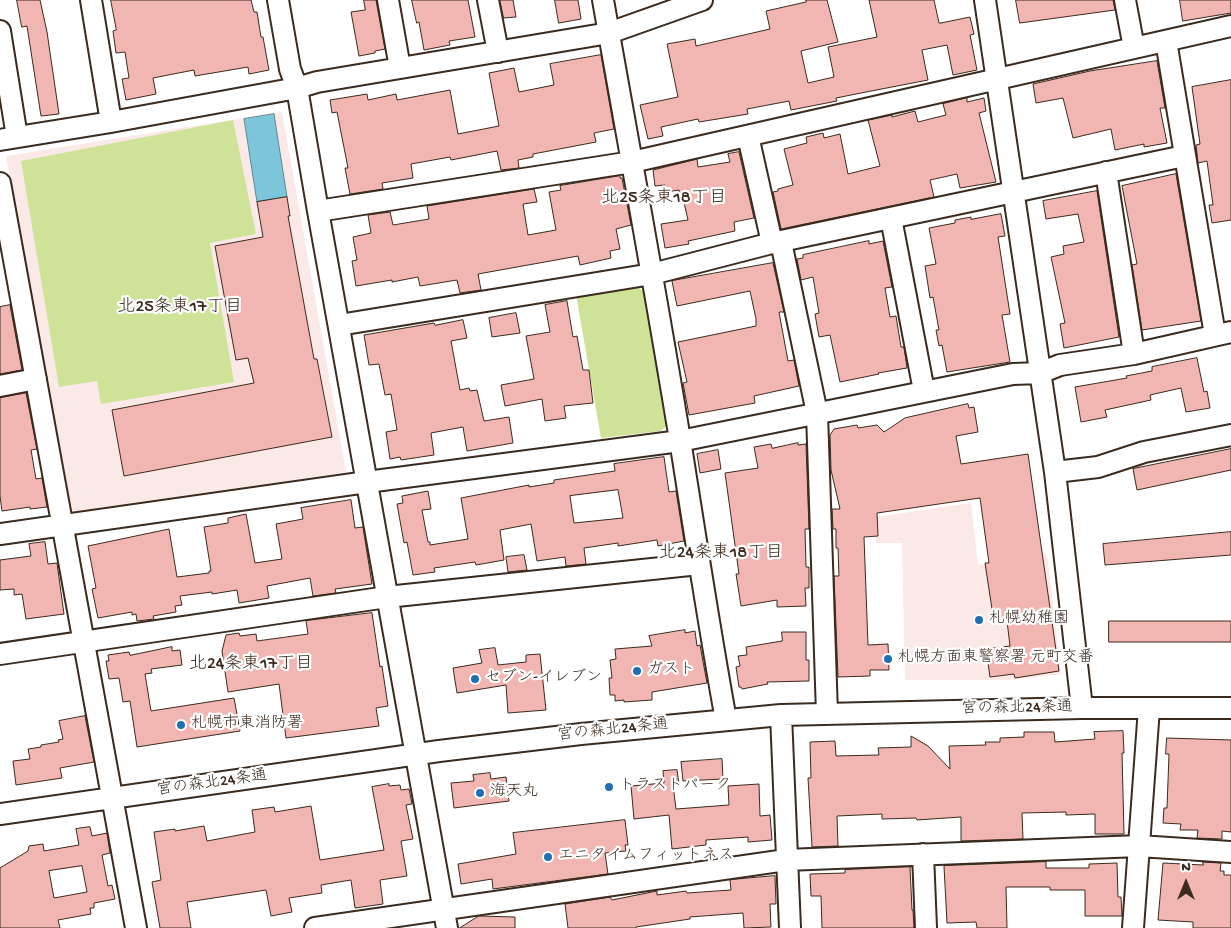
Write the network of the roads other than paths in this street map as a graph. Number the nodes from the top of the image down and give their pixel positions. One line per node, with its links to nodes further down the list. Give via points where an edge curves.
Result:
1 (91, 0): 18 (street)
2 (278, 0): 17 (street, via 290,69)
3 (388, 0): 15 (street)
4 (488, 0): 14 (street)
5 (603, 0): 11 (street)
6 (702, 0): 11 (street)
7 (986, 0): 16 (street)
8 (1125, 0): 13 (street)
9 (1231, 26): 12 (street)
10 (0, 32): 20 (street)
11 (609, 33): 14 (street); 22 (street)
12 (1166, 41): 13 (street); 21 (street)
13 (1134, 48): 16 (street)
14 (498, 52): 15 (street)
15 (400, 68): 17 (street)
16 (998, 79): 19 (street); 25 (street)
17 (298, 88): 18 (street); 26 (street)
18 (111, 122): 20 (street)
19 (748, 136): 22 (street); 28 (street)
20 (9, 138)
21 (1184, 156): 23 (street); 32 (street)
22 (632, 162): 26 (street); 30 (street)
23 (1106, 172): 25 (street); 33 (street)
24 (0, 183): 29 (street)
25 (1014, 191): 27 (street); 34 (street)
26 (318, 211): 31 (street)
27 (891, 218): 28 (street); 37 (street)
28 (777, 242): 30 (street); 38 (street)
29 (8, 268): 35 (street)
30 (652, 274): 31 (street); 40 (street)
31 (339, 325): 42 (street)
32 (1223, 334): 33 (street)
33 (1134, 354): 34 (street, via 1060,365)
34 (1040, 373): 37 (street, via 1013,374); 41 (street)
35 (36, 379): 36 (street); 43 (street)
36 (0, 386)
37 (924, 391): 38 (street)
38 (817, 413): 40 (street); 52 (street)
39 (1231, 435): 41 (street, via 1144,452 1098,467)
40 (680, 441): 42 (street); 45 (street)
41 (1055, 472): 49 (street)
42 (368, 482): 43 (street); 46 (street)
43 (62, 526): 44 (street); 47 (street)
44 (0, 534)
45 (699, 564): 46 (street); 54 (street)
46 (387, 597): 47 (street); 55 (street)
47 (83, 642): 48 (street); 56 (street)
48 (0, 654)
49 (1082, 708): 50 (street, 宮の森北24条通); 52 (street, 宮の森北24条通)
50 (1149, 708): 51 (street, 宮の森北24条通); 58 (street)
51 (1231, 708)
52 (827, 714): 53 (street, 宮の森北24条通)
53 (782, 715): 54 (street, 宮の森北24条通); 61 (street)
54 (726, 720): 55 (street, 宮の森北24条通)
55 (415, 755): 56 (street, 宮の森北24条通); 62 (street)
56 (113, 798): 57 (street, 宮の森北24条通); 63 (street)
57 (0, 814)
58 (1138, 846): 59 (street); 60 (street); 67 (street)
59 (1231, 852)
60 (923, 854): 61 (street); 66 (street)
61 (786, 860): 62 (street); 65 (street)
62 (446, 919): 64 (street)
63 (136, 928)
64 (315, 928)
65 (790, 928)
66 (926, 928)
67 (1133, 928)

